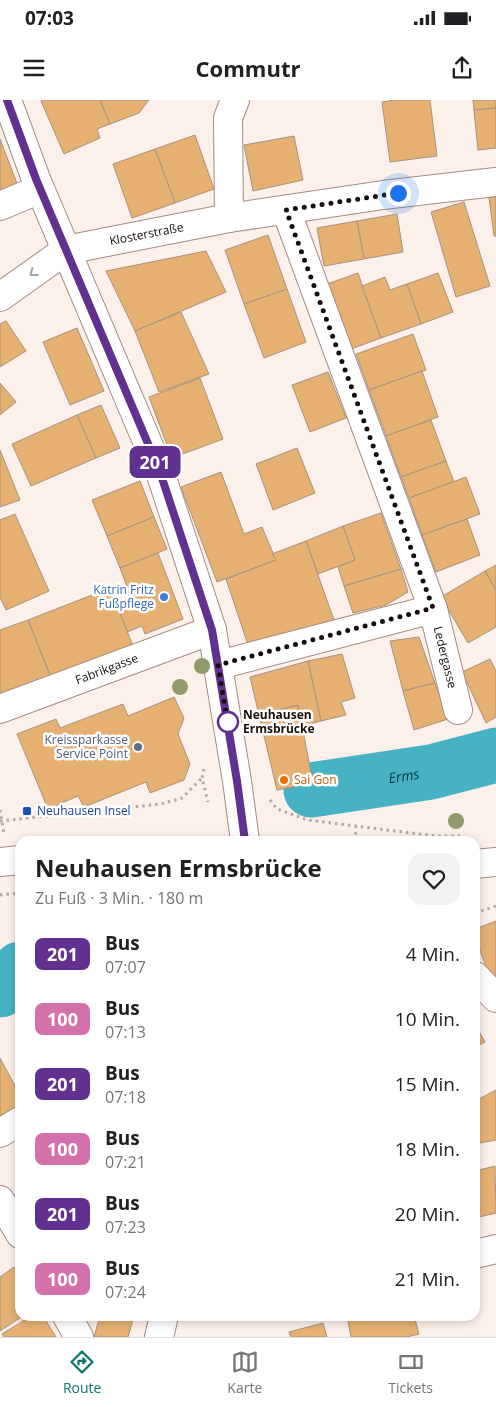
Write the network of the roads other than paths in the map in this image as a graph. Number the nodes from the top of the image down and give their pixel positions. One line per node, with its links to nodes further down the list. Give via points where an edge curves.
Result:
1 (7, 100): 4 (street)
2 (236, 100): 7 (street, via 228,118)
3 (496, 182): 6 (street, Klosterstraße)
4 (40, 190): 5 (street); 8 (street)
5 (0, 206)
6 (286, 210): 7 (street, Klosterstraße); 10 (street, Ledergasse)
7 (229, 218): 8 (street, Klosterstraße)
8 (66, 250): 9 (street, one-way to 9); 11 (street, via 160,472)
9 (0, 297)
10 (433, 608): 12 (street); 14 (street, Ledergasse)
11 (212, 630): 12 (street); 13 (street, Fabrikgasse)
12 (218, 665): 15 (street)
13 (0, 709)
14 (458, 710)
15 (244, 836)
16 (15, 860): 17 (street)
17 (0, 862)
18 (496, 862): 19 (street)
19 (480, 864)
20 (480, 981): 21 (street)
21 (496, 998)
22 (15, 1124): 23 (street)
23 (0, 1133)
24 (0, 1200): 25 (street)
25 (15, 1226)
26 (496, 1249): 27 (street)
27 (480, 1253)
28 (70, 1321): 30 (street)
29 (163, 1321): 31 (street)
30 (79, 1337)
31 (159, 1337)

